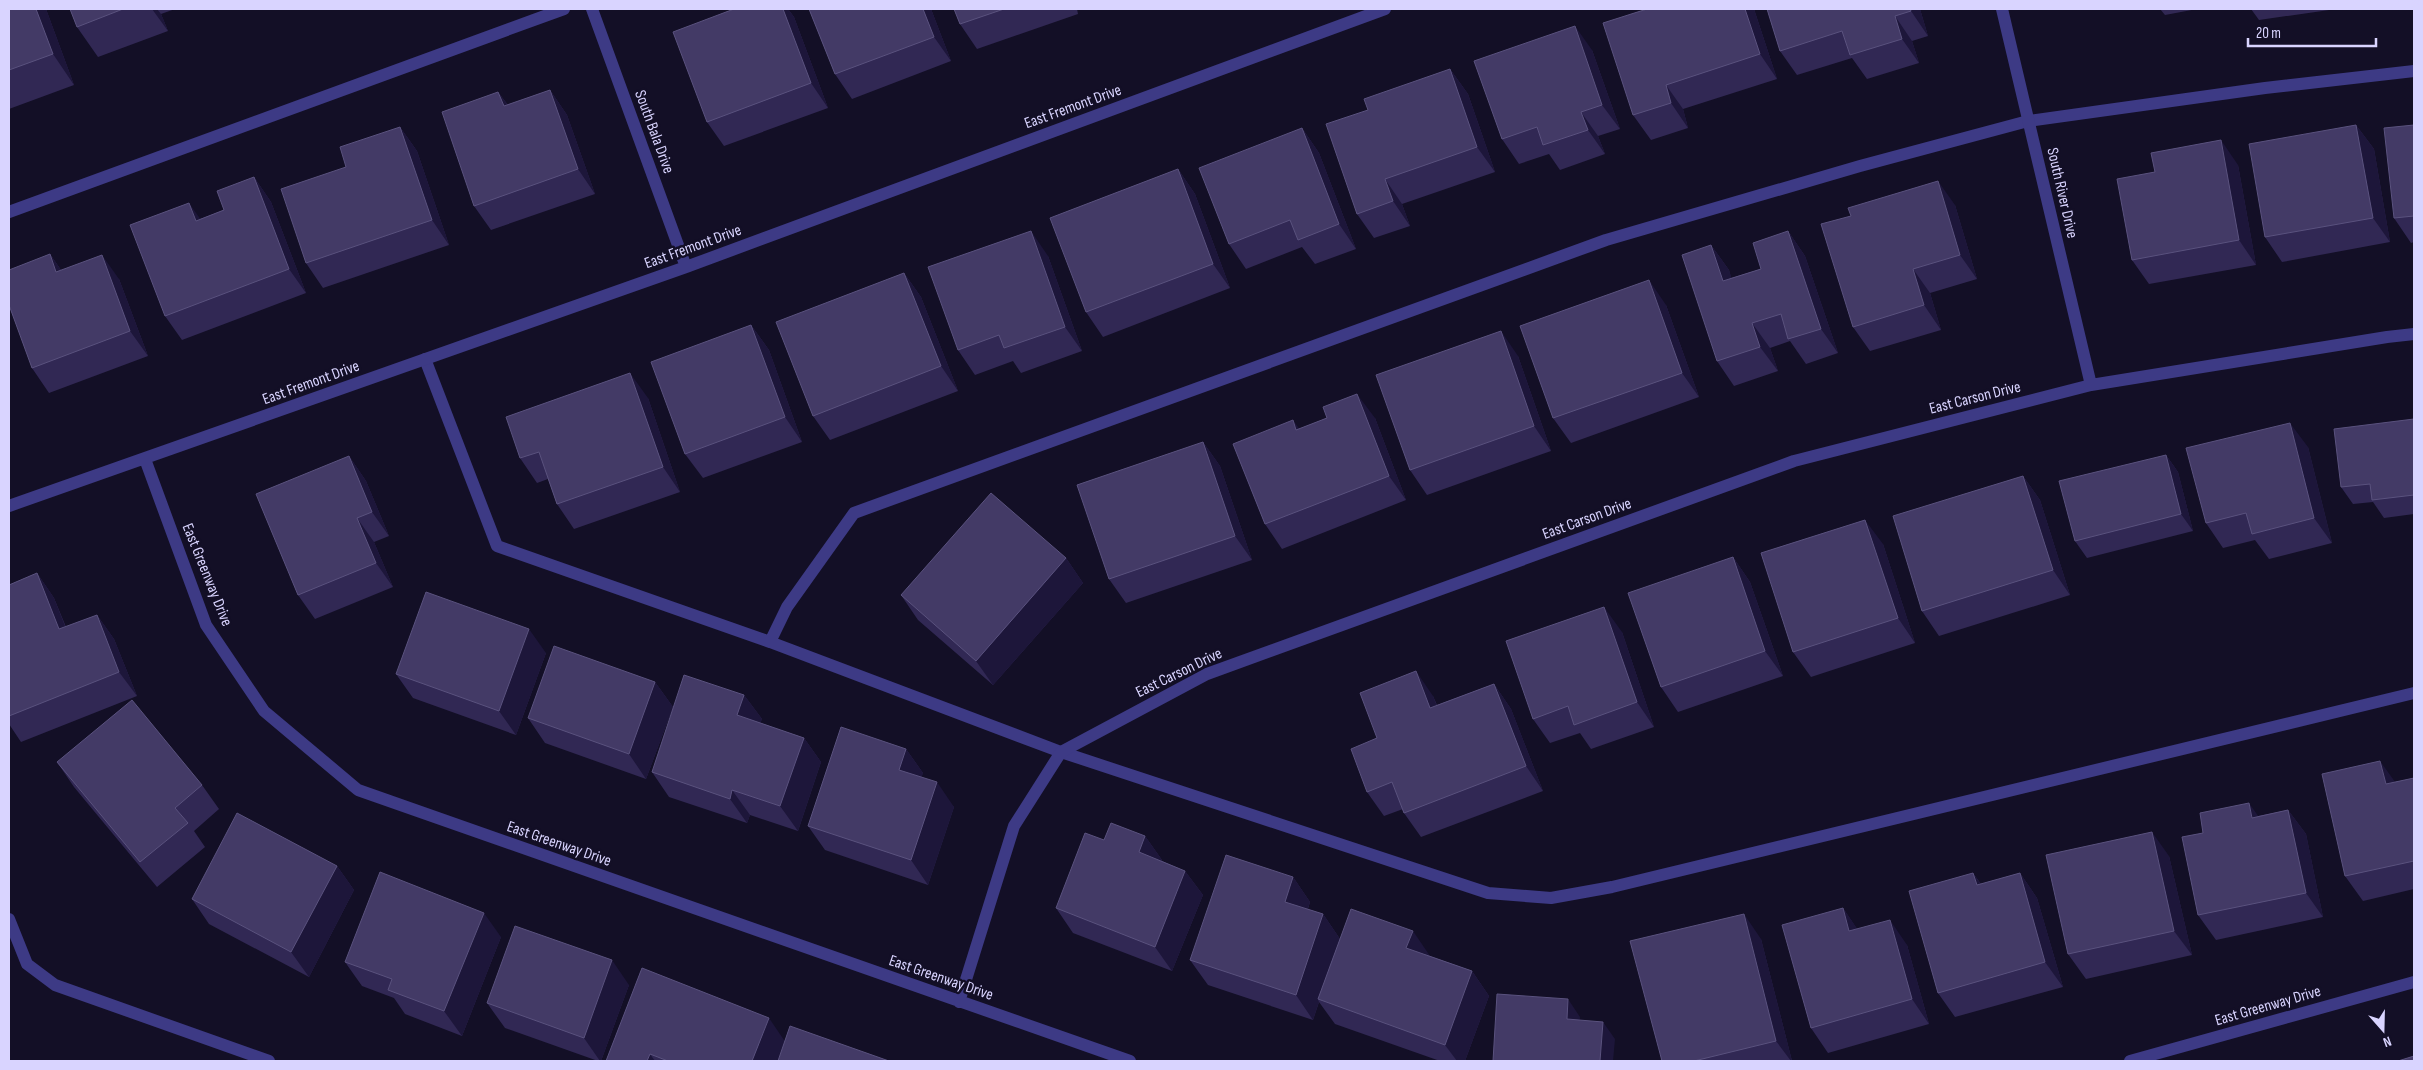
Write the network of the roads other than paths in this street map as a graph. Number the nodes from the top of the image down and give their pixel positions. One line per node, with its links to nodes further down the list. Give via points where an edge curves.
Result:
1 (564, 9): 7 (street)
2 (592, 9): 8 (street, South Bala Drive)
3 (1385, 9): 8 (street, East Fremont Drive)
4 (2002, 9): 6 (street, South River Drive)
5 (2414, 71): 6 (street)
6 (2028, 121): 11 (street, South River Drive); 14 (street, via 1606,240 854,513 787,607)
7 (9, 212)
8 (686, 267): 10 (street, East Fremont Drive)
9 (2414, 334): 11 (street, East Carson Drive)
10 (425, 359): 12 (street, East Fremont Drive); 14 (street, via 497,546)
11 (2091, 385): 16 (street, East Carson Drive, via 1794,461 1207,674)
12 (145, 459): 13 (street, East Fremont Drive); 19 (street, East Greenway Drive, via 206,625 264,711 358,790)
13 (9, 506)
14 (770, 642): 16 (street)
15 (2414, 693): 16 (street, via 1621,885 1551,898 1488,893)
16 (1061, 752): 19 (street, East Carson Drive, via 1014,826)
17 (9, 919): 20 (street, via 27,964 55,985)
18 (2414, 982): 22 (street, East Greenway Drive)
19 (959, 1002): 21 (street, East Greenway Drive)
20 (269, 1061)
21 (1130, 1061)
22 (2130, 1061)

